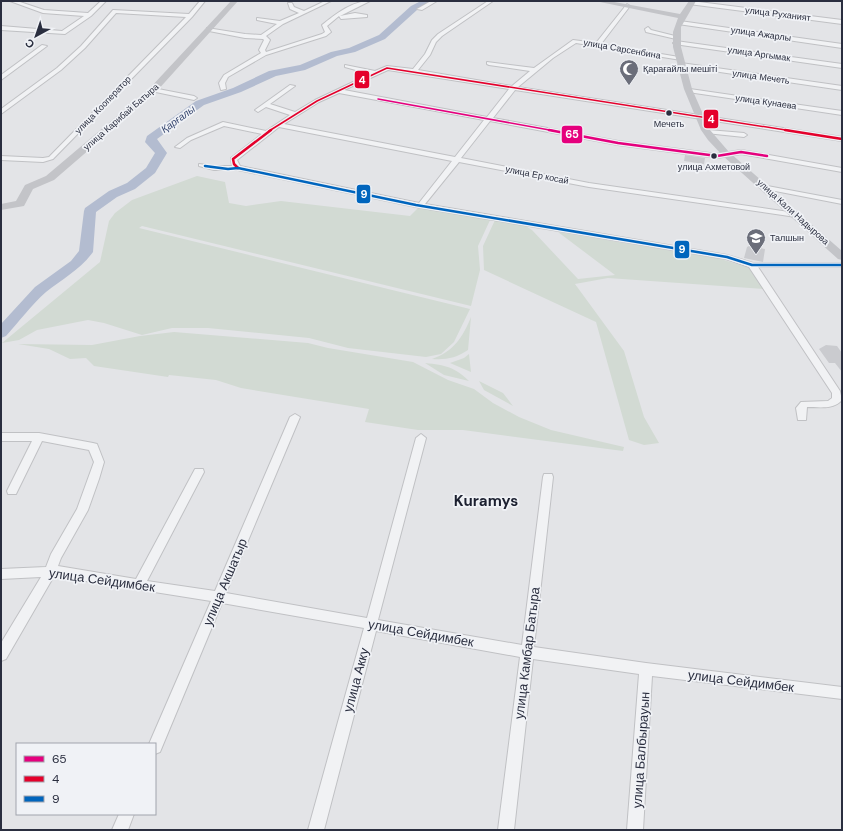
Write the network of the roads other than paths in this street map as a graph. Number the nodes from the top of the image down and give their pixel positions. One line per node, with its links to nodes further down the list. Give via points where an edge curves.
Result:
1 (12, 1): 17 (street, via 43,11)
2 (104, 1): 17 (street)
3 (203, 1): 18 (street, улица Кооператор)
4 (235, 1): 27 (street, улица Карибай Батыра)
5 (329, 1): 15 (street)
6 (368, 1): 20 (street, via 341,12)
7 (435, 1): 14 (street)
8 (491, 1): 42 (street, via 440,35)
9 (598, 1): 11 (street)
10 (692, 2): 22 (street, улица Руханият); 23 (street, улица Кали Надырова)
11 (618, 3): 13 (street)
12 (290, 4): 15 (street, via 292,8)
13 (627, 6): 23 (street); 31 (street)
14 (420, 10)
15 (305, 13): 25 (street)
16 (822, 13): 22 (street, via 817,12)
17 (89, 15): 26 (street, via 63,33)
18 (190, 16): 55 (street, via 115,10 83,47 59,69); 67 (street, улица Кооператор, via 51,158)
19 (365, 16): 20 (street)
20 (340, 17): 34 (street, via 324,26 328,32 324,35)
21 (259, 19): 25 (street)
22 (816, 19): 24 (street, улица Руханият)
23 (681, 20): 30 (street, улица Кали Надырова); 33 (street, улица Ажарлы)
24 (842, 22)
25 (281, 24): 29 (street)
26 (1, 28)
27 (209, 29): 29 (street); 49 (street, улица Карибай Батыра)
28 (648, 29): 30 (street, улица Аргымак)
29 (263, 37): 34 (street, via 267,40 262,50)
30 (676, 40): 35 (street, улица Кали Надырова); 39 (street, улица Аргымак)
31 (597, 45): 35 (street, улица Сарсенбина); 41 (street, улица Сарсенбина, via 575,41)
32 (44, 46): 44 (street)
33 (842, 46)
34 (264, 54): 48 (street, via 226,76 222,83)
35 (680, 62): 47 (street, улица Мечеть); 51 (street, улица Кали Надырова)
36 (489, 63): 41 (street)
37 (380, 64): 40 (street)
38 (347, 66): 43 (street)
39 (842, 66)
40 (387, 68): 42 (street); 43 (street)
41 (534, 70): 46 (street, улица Сарсенбина)
42 (414, 71): 46 (street)
43 (375, 73): 50 (street)
44 (1, 78)
45 (292, 86): 53 (street)
46 (514, 87): 58 (street); 59 (street, улица Сарсенбина)
47 (842, 88)
48 (223, 89)
49 (153, 90): 52 (street); 75 (street, улица Карибай Батыра, via 50,178 29,187 18,205)
50 (337, 91): 57 (street); 59 (street)
51 (690, 91): 56 (street, улица Кунаева); 58 (street, улица Кали Надырова)
52 (194, 98)
53 (265, 105): 54 (street); 57 (street)
54 (258, 110)
55 (1, 112)
56 (842, 113)
57 (294, 114): 60 (street)
58 (701, 118): 61 (street, улица Кали Надырова); 64 (street)
59 (487, 119): 66 (street, via 625,144 717,156); 68 (street, улица Сарсенбина)
60 (278, 125): 62 (street); 68 (street, улица Ер косай)
61 (708, 132): 63 (street); 66 (street, улица Кали Надырова)
62 (266, 133): 65 (street, via 223,124 188,139); 70 (street, via 233,159)
63 (744, 135)
64 (842, 140)
65 (178, 147)
66 (726, 154): 71 (street, via 741,152); 72 (street, улица Кали Надырова)
67 (1, 158)
68 (456, 159): 74 (street, улица Сарсенбина); 76 (street, улица Ер косай, via 589,185)
69 (201, 165): 70 (street)
70 (238, 168): 74 (street)
71 (842, 170)
72 (765, 187): 73 (street); 76 (street, улица Кали Надырова)
73 (842, 202)
74 (421, 205): 78 (street, via 727,257)
75 (1, 207)
76 (796, 215): 77 (street, улица Кали Надырова)
77 (842, 257)
78 (752, 265): 79 (street); 81 (street, via 838,393 837,400 830,404 804,404 801,408)
79 (842, 265)
80 (295, 418): 91 (street, улица Акшатыр)
81 (802, 418)
82 (1, 437): 83 (street)
83 (39, 437): 87 (street); 88 (street, via 93,447 99,462 82,510 55,556)
84 (421, 438): 92 (street, улица Акку)
85 (200, 472): 90 (street)
86 (548, 477): 93 (street, улица Камбар Батыра)
87 (12, 491)
88 (50, 572): 89 (street, улица Сейдимбек); 90 (street, улица Сейдимбек); 94 (street)
89 (1, 574)
90 (139, 584): 91 (street, улица Сейдимбек)
91 (218, 597): 92 (street, улица Сейдимбек); 97 (street, улица Акшатыр)
92 (371, 624): 93 (street, улица Сейдимбек); 100 (street, улица Акку)
93 (527, 652): 95 (street, улица Сейдимбек); 101 (street, улица Камбар Батыра)
94 (1, 655)
95 (646, 670): 96 (street, улица Сейдимбек); 102 (street, улица Балбырауын)
96 (842, 693)
97 (156, 745)
98 (127, 815): 99 (street)
99 (120, 830)
100 (316, 830)
101 (506, 830)
102 (635, 830)

